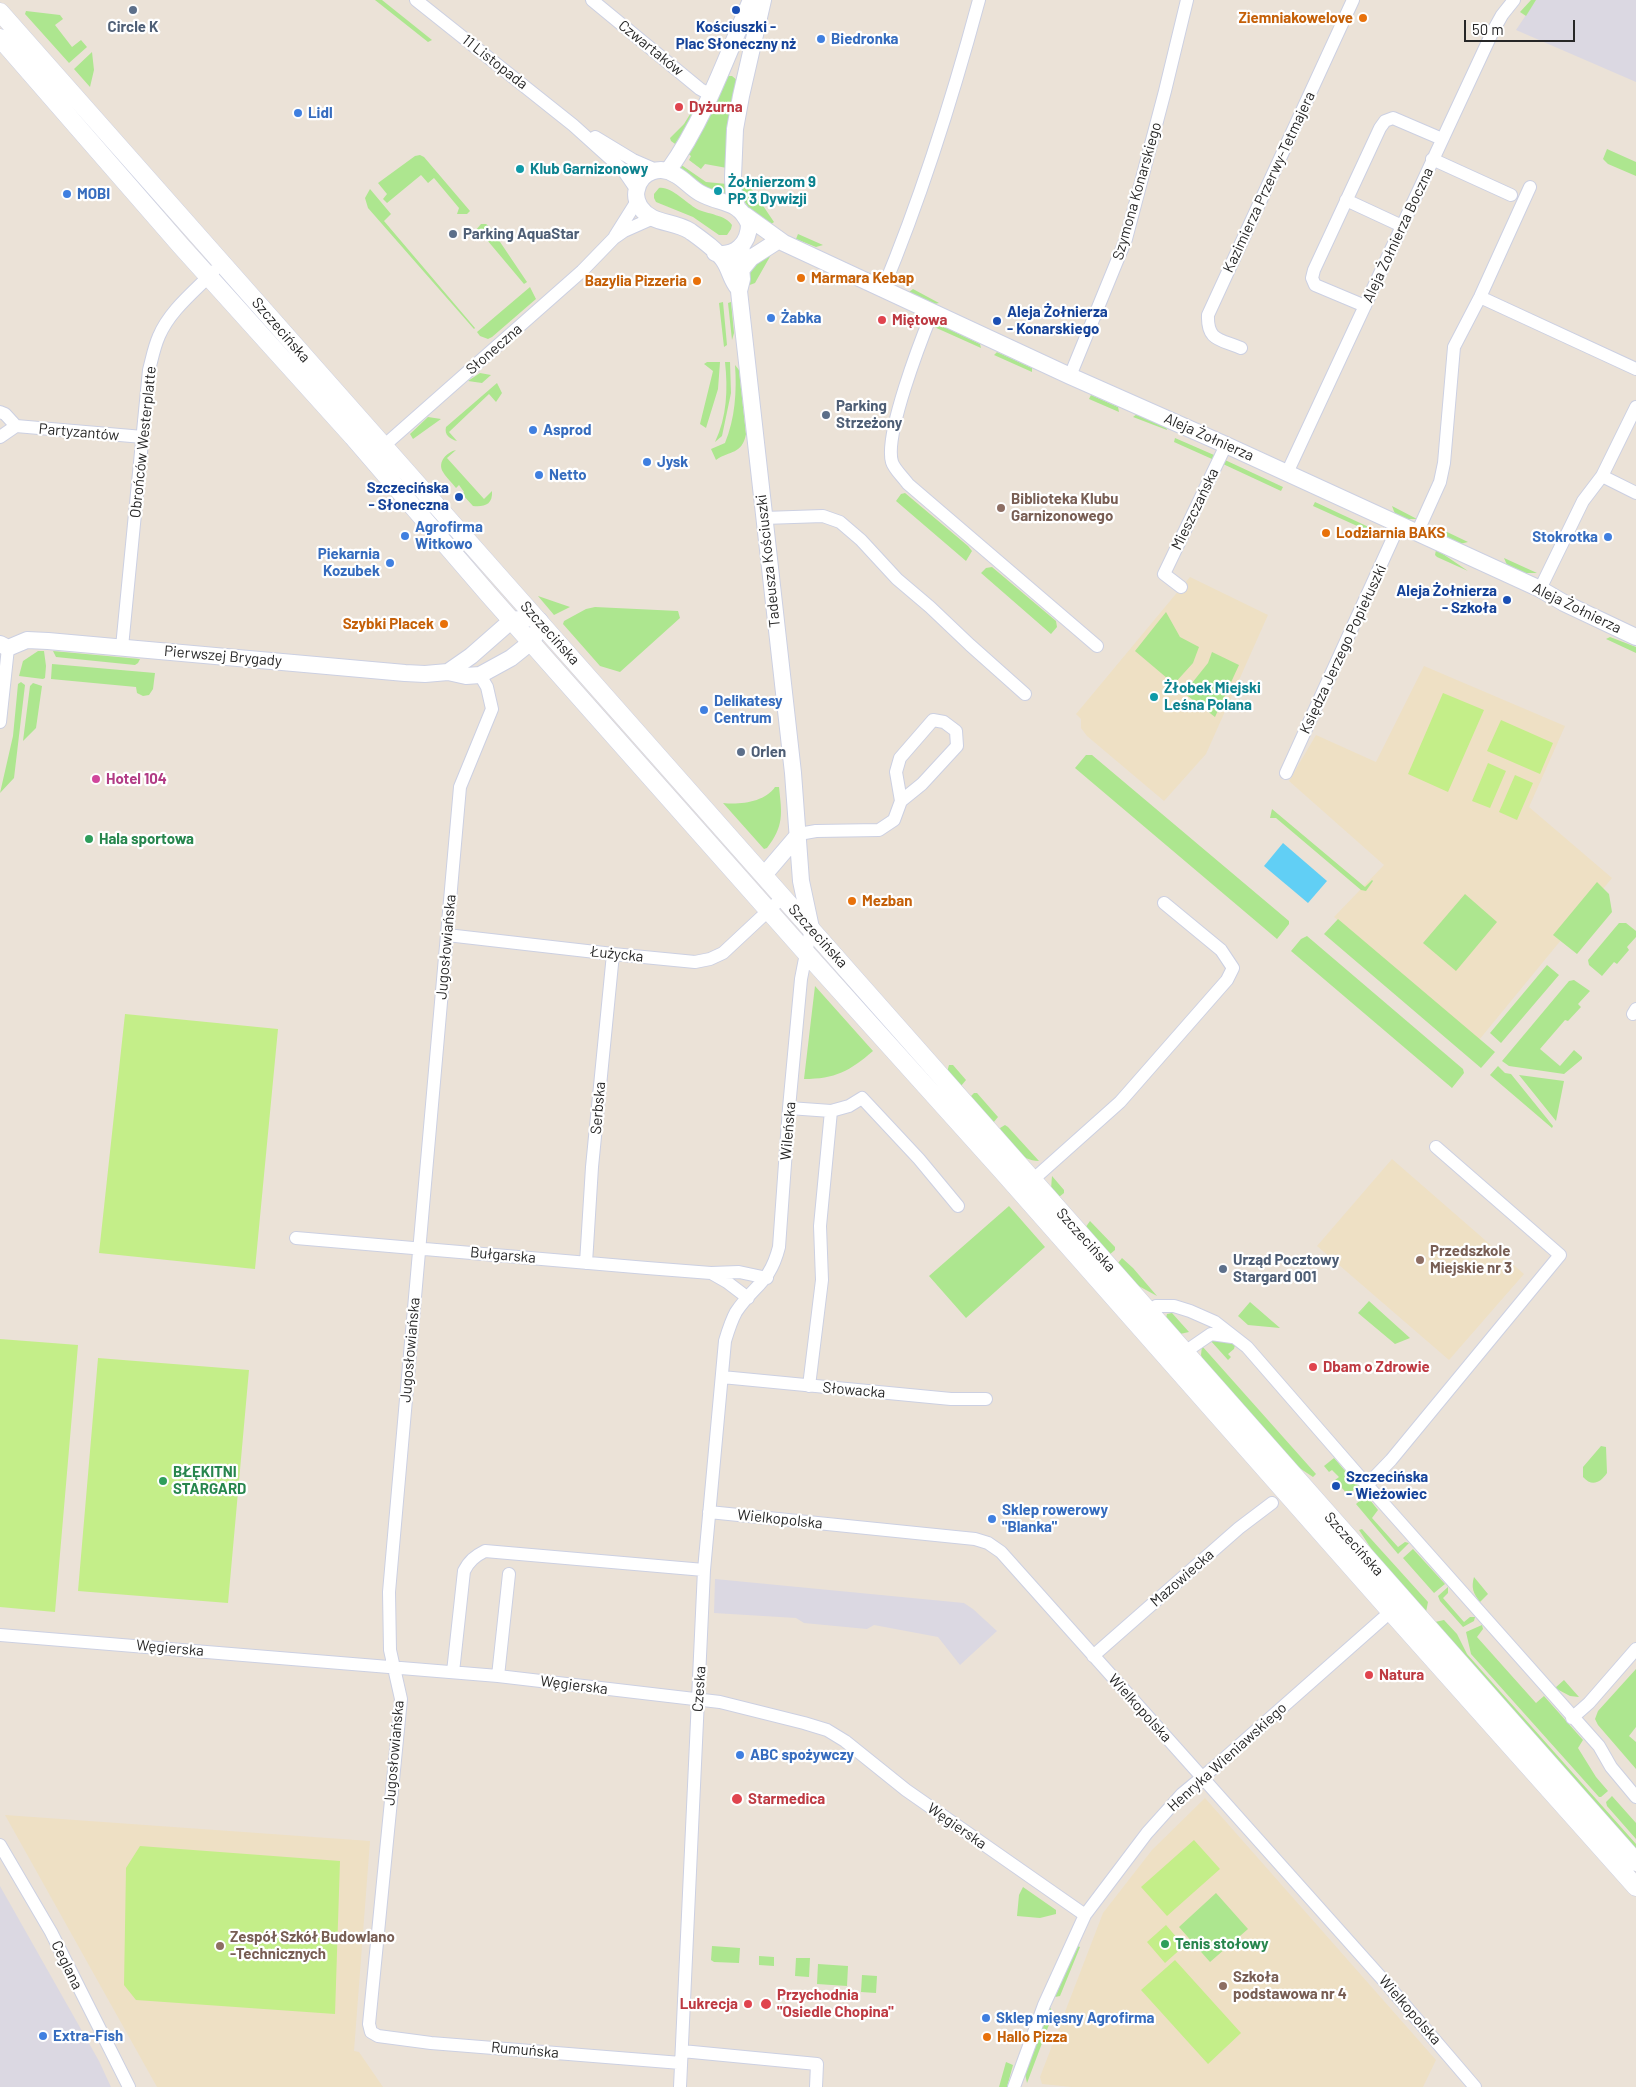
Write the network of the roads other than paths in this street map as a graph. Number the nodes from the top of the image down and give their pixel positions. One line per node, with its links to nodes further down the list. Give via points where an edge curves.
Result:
1 (416, 0): 12 (street, 11 Listopada)
2 (592, 0): 11 (street, Czwartaków, via 694,84)
3 (751, 0): 11 (street)
4 (763, 0): 20 (street, via 735,128 734,200)
5 (979, 0): 31 (street, via 922,191)
6 (1186, 0): 37 (street, Szymona Konarskiego, via 1126,239)
7 (1353, 0): 35 (street, Kazimierza Przerwy-Tetmajera, via 1208,315 1207,328 1211,335)
8 (1514, 0): 13 (street, Aleja Żołnierza Boczna, via 1492,33)
9 (0, 12): 27 (main road, Szczecińska)
10 (0, 38): 29 (main road, Szczecińska)
11 (712, 94): 15 (street, via 687,145)
12 (574, 125): 15 (street, 11 Listopada, via 633,160); 17 (street, 11 Listopada, via 623,170)
13 (1442, 139): 14 (street, Aleja Żołnierza Boczna); 19 (street, via 1393,118 1385,121)
14 (1432, 159): 18 (street); 22 (street, Aleja Żołnierza Boczna)
15 (662, 170): 17 (street, via 646,174); 20 (street, Aleja Żołnierza, via 676,174 703,195)
16 (1530, 187): 32 (street)
17 (637, 195): 21 (street); 23 (street, Słoneczna)
18 (1511, 195)
19 (1346, 200): 22 (street); 33 (street, via 1312,278 1315,285)
20 (741, 211): 24 (street, Aleja Żołnierza); 25 (street, Tadeusza Kościuszki, via 749,224)
21 (651, 219): 23 (street, Słoneczna); 26 (street, Tadeusza Kościuszki, via 682,227)
22 (1402, 226): 33 (street, Aleja Żołnierza Boczna)
23 (614, 238): 44 (street, Słoneczna, via 582,271)
24 (779, 242): 25 (street, Aleja Żołnierza, via 753,240); 28 (street, via 751,258); 31 (street, Aleja Żołnierza)
25 (743, 244): 26 (street, Aleja Żołnierza, via 725,255); 28 (street, Tadeusza Kościuszki, via 740,255)
26 (715, 253): 30 (street, Tadeusza Kościuszki, via 722,259)
27 (219, 259): 29 (street, Obrońców Westerplatte); 44 (main road, Szczecińska)
28 (742, 269): 30 (street, Tadeusza Kościuszki)
29 (209, 276): 42 (street, Obrońców Westerplatte, via 181,304 159,335 149,370); 44 (main road, Szczecińska)
30 (738, 288): 48 (street, Tadeusza Kościuszki)
31 (883, 289): 34 (street, Aleja Żołnierza)
32 (1480, 296): 36 (street); 50 (street, via 1454,347 1444,463 1440,482)
33 (1365, 306): 45 (street, Aleja Żołnierza Boczna)
34 (932, 313): 37 (street, Aleja Żołnierza); 58 (street, via 896,420 890,451 892,463 908,484)
35 (1241, 348)
36 (1636, 368)
37 (1070, 376): 43 (street, Aleja Żołnierza)
38 (1636, 407): 46 (street)
39 (0, 412): 40 (street)
40 (16, 426): 41 (street); 42 (street, Partyzantów)
41 (0, 437)
42 (142, 438): 59 (street, Obrońców Westerplatte)
43 (1226, 444): 45 (street, Aleja Żołnierza); 51 (street, Mieszczańska, via 1164,574)
44 (377, 452): 53 (main road, Szczecińska); 54 (main road, Szczecińska)
45 (1287, 472): 49 (street, Aleja Żołnierza)
46 (1602, 476): 47 (street); 52 (street, via 1583,502)
47 (1636, 493)
48 (764, 518): 62 (street, via 823,516 840,522 897,579); 66 (street, Tadeusza Kościuszki)
49 (1399, 525): 50 (street, Aleja Żołnierza); 64 (street, Księdza Jerzego Popiełuszki)
50 (1416, 533): 52 (street, Aleja Żołnierza)
51 (1181, 587)
52 (1540, 589): 55 (street, Aleja Żołnierza)
53 (512, 620): 54 (street, via 528,618); 56 (main road, Szczecińska); 60 (street)
54 (540, 621): 56 (street); 67 (main road, Szczecińska)
55 (1636, 637)
56 (531, 642): 61 (street, via 511,658); 71 (main road, Szczecińska)
57 (4, 646): 59 (street, Pierwszej Brygady, via 27,640); 63 (street)
58 (1097, 646)
59 (122, 647): 60 (street, Pierwszej Brygady, via 405,673)
60 (448, 672): 61 (street, Pierwszej Brygady)
61 (480, 675): 73 (street, Jugosłowiańska, via 487,687 492,709 460,787)
62 (1025, 694)
63 (0, 722)
64 (1286, 773)
65 (901, 801): 65 (street, via 896,772 900,758 933,720 944,722 956,731 957,746 922,784); 66 (street, via 894,820 879,830)
66 (798, 834): 67 (street); 68 (street, Tadeusza Kościuszki)
67 (764, 875): 69 (main road, Szczecińska); 71 (street, via 762,890)
68 (801, 881): 69 (street); 72 (street, Tadeusza Kościuszki)
69 (783, 897): 71 (street, Łużycka); 72 (main road, Szczecińska)
70 (1164, 903): 79 (street, via 1221,950 1233,968 1227,980 1120,1102)
71 (769, 910): 74 (street, Łużycka, via 723,953 710,959 695,962); 75 (main road, Szczecińska)
72 (810, 928): 75 (street, Wileńska); 79 (main road, Szczecińska)
73 (447, 935): 74 (street, Łużycka); 82 (street, Jugosłowiańska)
74 (613, 954): 83 (street, Serbska)
75 (807, 954): 76 (street, Wileńska, via 801,979); 79 (main road, Szczecińska)
76 (789, 1108): 77 (street); 85 (street, Wileńska, via 779,1247 776,1262)
77 (831, 1111): 80 (street, via 862,1098); 91 (street, via 820,1226 822,1280)
78 (1436, 1147): 93 (street, via 1560,1255)
79 (1026, 1186): 87 (main road, Szczecińska)
80 (958, 1206)
81 (296, 1238): 82 (street, Bułgarska)
82 (420, 1248): 83 (street, Bułgarska); 103 (street, Jugosłowiańska, via 389,1592)
83 (586, 1263): 84 (street, Bułgarska)
84 (711, 1273): 85 (street, Bułgarska, via 739,1272); 86 (street, Bułgarska)
85 (767, 1278): 86 (street, Wileńska)
86 (748, 1298): 90 (street, Czeska, via 737,1311 725,1341)
87 (1142, 1316): 88 (street, via 1156,1306 1174,1306 1215,1322); 89 (main road, Szczecińska)
88 (1237, 1338): 89 (street, via 1211,1334); 93 (street)
89 (1178, 1357): 98 (main road, Szczecińska); 99 (main road, Szczecińska)
90 (722, 1377): 91 (street, Słowacka); 95 (street, Czeska)
91 (809, 1386): 92 (street, Słowacka, via 951,1399)
92 (986, 1399)
93 (1367, 1486): 107 (street)
94 (1272, 1502): 102 (street, Mazowiecka)
95 (709, 1512): 96 (street, Czeska); 102 (street, Wielkopolska, via 975,1539 988,1543 1001,1552)
96 (704, 1570): 104 (street, via 485,1551 469,1562 464,1571); 106 (street, Czeska)
97 (509, 1574): 105 (street)
98 (1405, 1600): 99 (street, Henryka Wieniawskiego); 111 (main road, Szczecińska)
99 (1391, 1612): 108 (street, Henryka Wieniawskiego); 112 (main road, Szczecińska)
100 (0, 1635): 103 (street, Węgierska)
101 (1636, 1649): 107 (street)
102 (1093, 1656): 108 (street, Wielkopolska)
103 (393, 1666): 104 (street, Węgierska); 114 (street, Jugosłowiańska, via 401,1699 369,2024)
104 (454, 1672): 105 (street, Węgierska)
105 (498, 1676): 106 (street, Węgierska)
106 (698, 1699): 113 (street, Węgierska, via 827,1730 906,1790); 115 (street, Czeska)
107 (1572, 1718): 109 (street, via 1598,1746)
108 (1202, 1778): 113 (street, Henryka Wieniawskiego, via 1182,1794 1146,1834); 120 (street, Wielkopolska)
109 (1636, 1797)
110 (0, 1845): 116 (street, Ceglana, via 51,1932)
111 (1636, 1862)
112 (1636, 1887)
113 (1085, 1915): 119 (street, Henryka Wieniawskiego, via 1044,2005)
114 (371, 2032): 115 (street, Rumuńska, via 378,2036 431,2043)
115 (681, 2057): 117 (street, Czeska); 118 (street, Rumuńska, via 817,2064)
116 (130, 2087)
117 (680, 2087)
118 (816, 2087)
119 (1014, 2087)
120 (1476, 2087)

